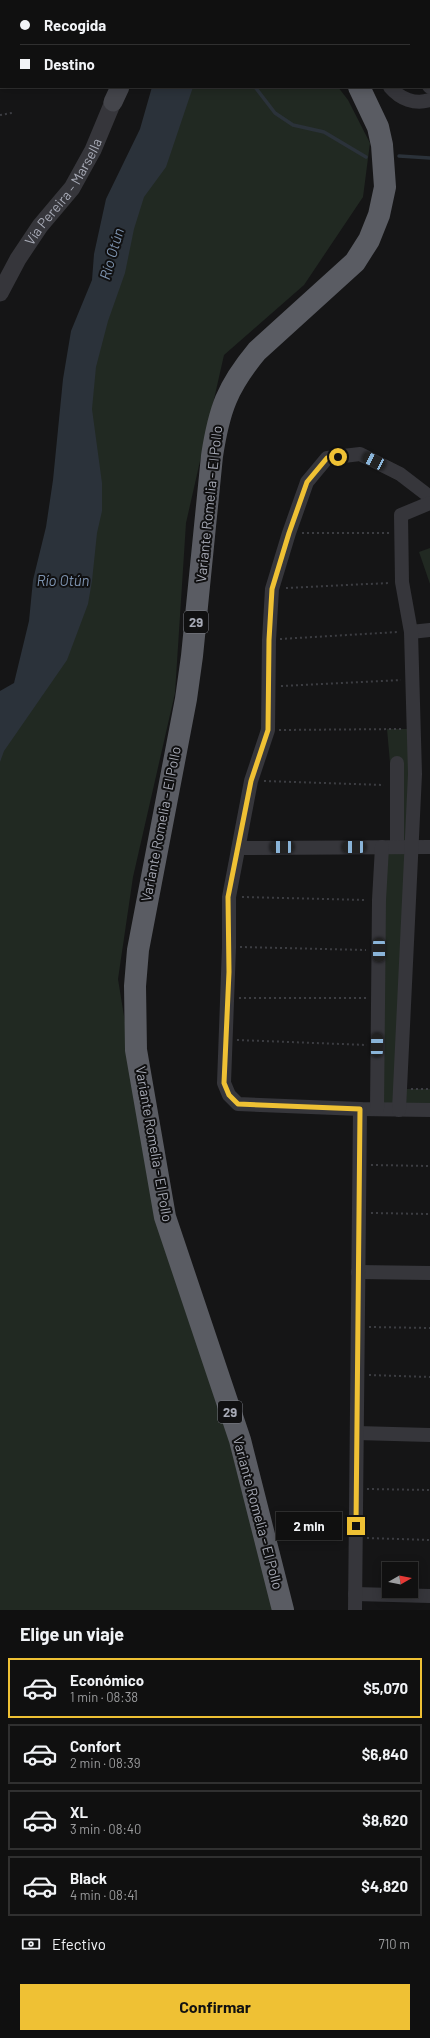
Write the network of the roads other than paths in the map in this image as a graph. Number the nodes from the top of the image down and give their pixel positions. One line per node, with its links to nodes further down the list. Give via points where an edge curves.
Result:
1 (359, 88): 26 (highway, Variante Romelia - El Pollo / 29, via 378,127 385,165 385,188 380,215 370,240 355,262 257,351 243,368 223,403 216,427 186,699 142,924 135,986 136,1050 165,1217 240,1440)
2 (391, 88): 4 (street, via 402,98 422,102)
3 (115, 92): 5 (street, Vía Pereira - Marsella, via 93,150 72,188 40,226)
4 (430, 100)
5 (0, 293)
6 (430, 497): 15 (street, via 400,474 360,454 327,458 307,482 272,589 268,730 251,781)
7 (430, 503): 9 (street, via 401,515 402,582)
8 (430, 630): 9 (street)
9 (411, 632): 13 (street, via 415,774)
10 (397, 763): 12 (street)
11 (382, 847): 12 (street); 15 (street); 17 (street)
12 (397, 847): 13 (street)
13 (412, 847): 14 (street); 18 (street)
14 (430, 847)
15 (239, 848): 16 (street, via 228,897 228,998 224,1083 229,1095 238,1104)
16 (360, 1109): 17 (street); 20 (street)
17 (377, 1109): 18 (street)
18 (399, 1110): 19 (street)
19 (430, 1110)
20 (358, 1272): 21 (street); 22 (street)
21 (430, 1273)
22 (357, 1433): 23 (street); 24 (street)
23 (430, 1435)
24 (355, 1594): 25 (street); 27 (street)
25 (430, 1596)
26 (283, 1610)
27 (355, 1610)

